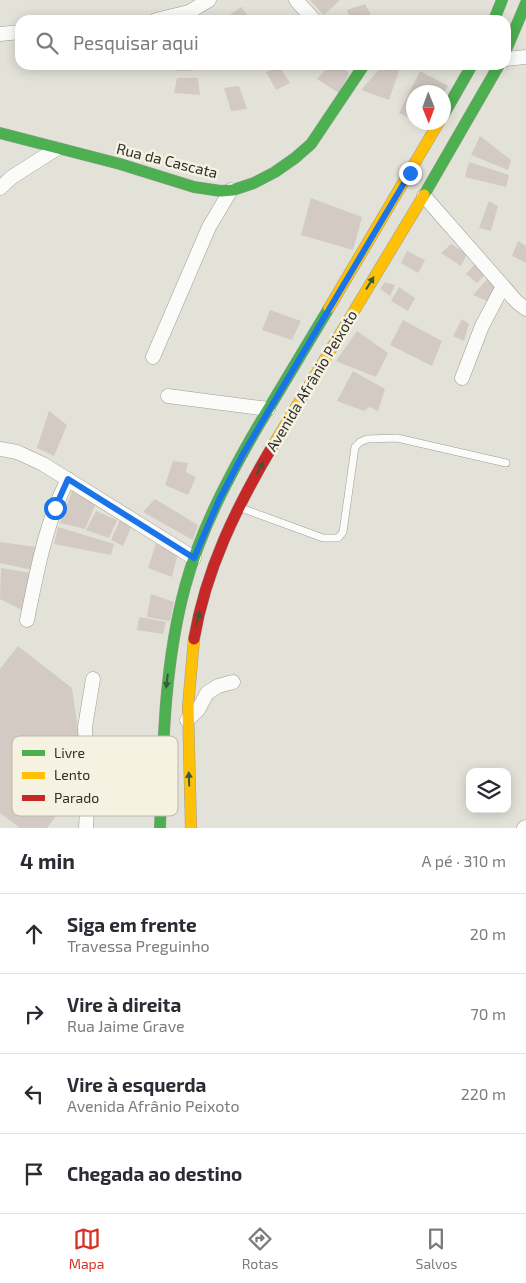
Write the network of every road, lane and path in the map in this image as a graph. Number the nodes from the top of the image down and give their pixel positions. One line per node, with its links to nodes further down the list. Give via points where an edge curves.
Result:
1 (209, 0): 5 (street, via 190,12)
2 (296, 0): 6 (street)
3 (502, 0): 7 (main road)
4 (526, 3): 10 (main road)
5 (177, 15)
6 (310, 15)
7 (496, 15)
8 (15, 32): 9 (street)
9 (0, 34)
10 (511, 38)
11 (526, 57): 12 (street)
12 (511, 58)
13 (357, 70): 21 (main road, Rua da Cascata, via 311,144 302,153 254,183)
14 (469, 70): 16 (main road)
15 (495, 70): 22 (main road, Avenida Afrânio Peixoto)
16 (451, 102)
17 (434, 130): 28 (main road, Avenida Afrânio Peixoto)
18 (0, 133): 19 (main road, Rua da Cascata)
19 (56, 149): 20 (street); 21 (main road, Rua da Cascata, via 190,185)
20 (0, 188)
21 (231, 190): 25 (street, via 209,227)
22 (424, 196): 23 (street); 32 (main road, Avenida Afrânio Peixoto, one-way to 22, via 324,359)
23 (503, 286): 24 (street); 26 (street, via 482,326)
24 (526, 309)
25 (153, 357)
26 (462, 378)
27 (168, 396): 28 (street)
28 (268, 409): 33 (main road, Avenida Afrânio Peixoto, via 227,484)
29 (0, 448): 31 (street, via 30,457)
30 (506, 463): 32 (lane, via 397,438 360,442 355,447 343,532 338,538 323,538)
31 (68, 479): 33 (street); 34 (street, via 45,538)
32 (239, 507): 37 (main road, Avenida Afrânio Peixoto, one-way to 32, via 190,671 205,588)
33 (194, 558): 39 (main road, Avenida Afrânio Peixoto, one-way to 39, via 177,619)
34 (27, 620)
35 (93, 679): 38 (street)
36 (233, 682): 37 (street, via 207,693 198,710)
37 (187, 720): 40 (main road, Avenida Afrânio Peixoto, one-way to 37)
38 (85, 736)
39 (163, 736)
40 (191, 828)

